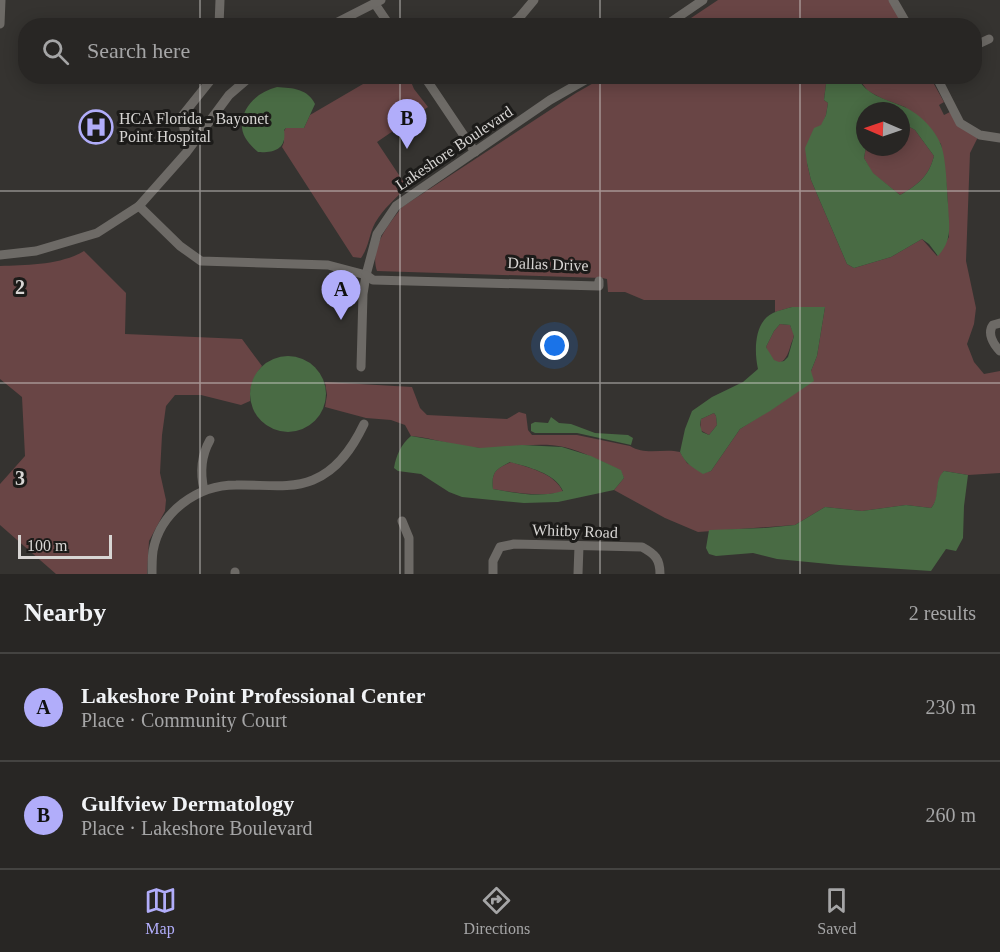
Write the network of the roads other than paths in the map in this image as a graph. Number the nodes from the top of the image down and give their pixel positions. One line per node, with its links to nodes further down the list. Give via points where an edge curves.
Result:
1 (1, 0): 13 (street)
2 (220, 0): 7 (street)
3 (534, 0): 10 (street)
4 (703, 0): 11 (street)
5 (893, 0): 12 (street)
6 (378, 2): 8 (street); 9 (street)
7 (219, 18)
8 (346, 18)
9 (386, 18)
10 (519, 18)
11 (677, 18)
12 (903, 18)
13 (0, 24)
14 (989, 39): 15 (street)
15 (982, 42)
16 (208, 84): 22 (street, via 182,116 184,129)
17 (242, 84): 22 (street)
18 (433, 84): 23 (street)
19 (578, 84): 23 (street, Lakeshore Boulevard)
20 (940, 84): 21 (street, via 960,123 980,135)
21 (1000, 138)
22 (196, 139): 24 (street)
23 (475, 152): 26 (street, Lakeshore Boulevard, via 396,206 376,234)
24 (139, 206): 25 (street, via 97,233 36,250); 26 (street, via 201,261 328,265)
25 (0, 255)
26 (366, 275): 26 (street, Dallas Drive, via 373,280 598,286 599,281); 29 (street, Lakeshore Boulevard)
27 (1000, 323): 28 (street, via 993,325 991,331 993,343)
28 (1000, 351)
29 (362, 367)
30 (364, 424): 32 (street, via 354,446 337,464 313,480 288,486 233,485)
31 (210, 440): 32 (street, via 203,454)
32 (204, 490): 35 (street, via 179,505 162,526 153,550)
33 (402, 521): 36 (street, via 409,538)
34 (579, 546): 37 (street, Whitby Road, via 500,547 493,561); 38 (street); 39 (street, Whitby Road, via 642,548 654,553 660,563)
35 (152, 574)
36 (409, 574)
37 (493, 574)
38 (578, 574)
39 (660, 574)

